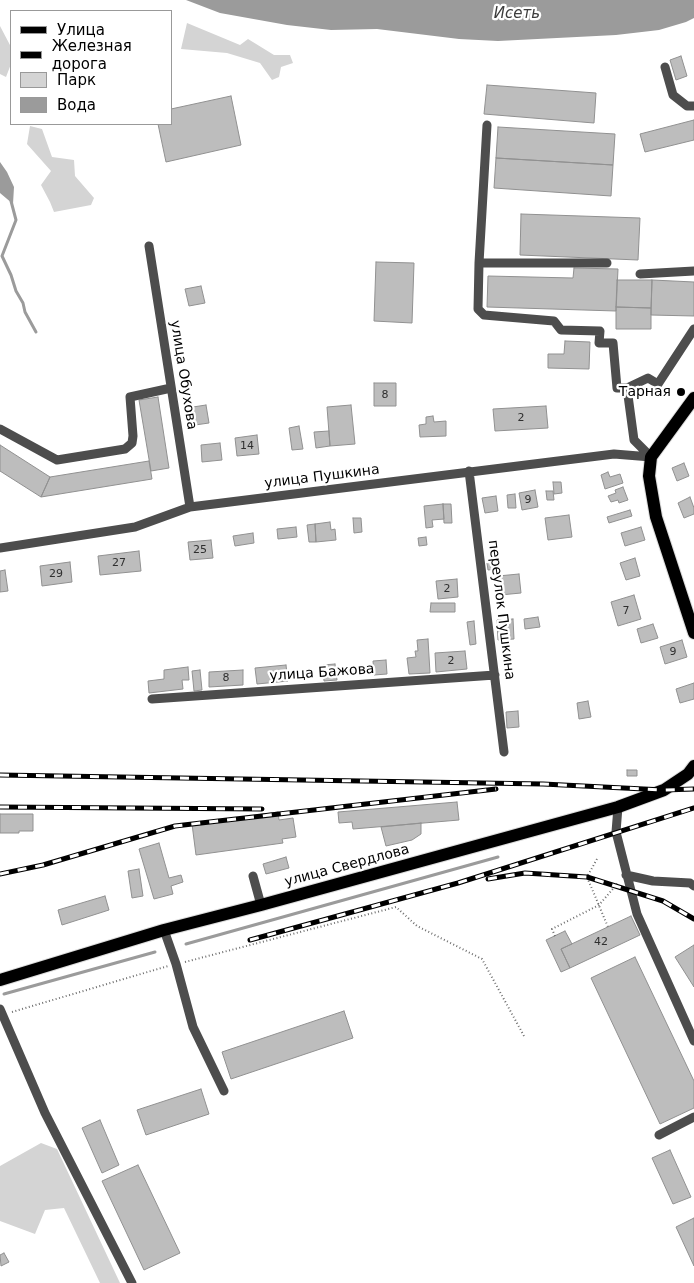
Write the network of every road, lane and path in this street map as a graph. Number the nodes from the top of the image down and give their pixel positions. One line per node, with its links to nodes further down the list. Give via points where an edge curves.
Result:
1 (664, 67): 2 (street, via 673,94 687,106)
2 (694, 106)
3 (487, 125): 5 (street)
4 (149, 246): 10 (street, улица Обухова)
5 (479, 263): 6 (street); 11 (street, via 478,309 484,315 554,321 561,330 600,331 599,343 613,343 616,388)
6 (607, 263)
7 (694, 271): 8 (street)
8 (640, 274)
9 (694, 329): 11 (street, via 658,384 648,378)
10 (171, 388): 13 (street, via 130,397 133,436 132,443 125,449 57,460); 16 (street, улица Обухова)
11 (627, 388): 14 (street, via 634,440)
12 (694, 398): 14 (main road)
13 (0, 430)
14 (651, 457): 15 (street, улица Пушкина, via 614,454); 18 (main road, via 649,476 656,517)
15 (469, 471): 16 (street, улица Пушкина); 19 (street, переулок Пушкина)
16 (190, 507): 17 (street, улица Пушкина, via 135,527)
17 (0, 548)
18 (694, 633)
19 (495, 675): 20 (street, улица Бажова); 21 (street, переулок Пушкина)
20 (152, 699)
21 (504, 752)
22 (694, 766): 23 (main road, улица Свердлова, via 664,790)
23 (618, 807): 25 (street, via 616,832); 28 (main road, улица Свердлова)
24 (597, 858): 29 (path, via 587,877)
25 (626, 874): 27 (street); 29 (path); 37 (street, via 637,914)
26 (253, 876): 28 (street)
27 (694, 886)
28 (261, 905): 31 (main road, улица Свердлова)
29 (599, 905): 30 (path); 32 (path, via 552,929)
30 (608, 927)
31 (164, 930): 33 (street); 34 (main road, улица Свердлова)
32 (555, 936)
33 (176, 964): 35 (path); 36 (path, via 396,907 417,926 482,959); 38 (street, via 193,1027)
34 (0, 980)
35 (1, 1012): 41 (street, via 46,1113)
36 (524, 1036)
37 (694, 1041)
38 (224, 1091)
39 (694, 1117): 40 (street)
40 (659, 1135)
41 (132, 1283)

